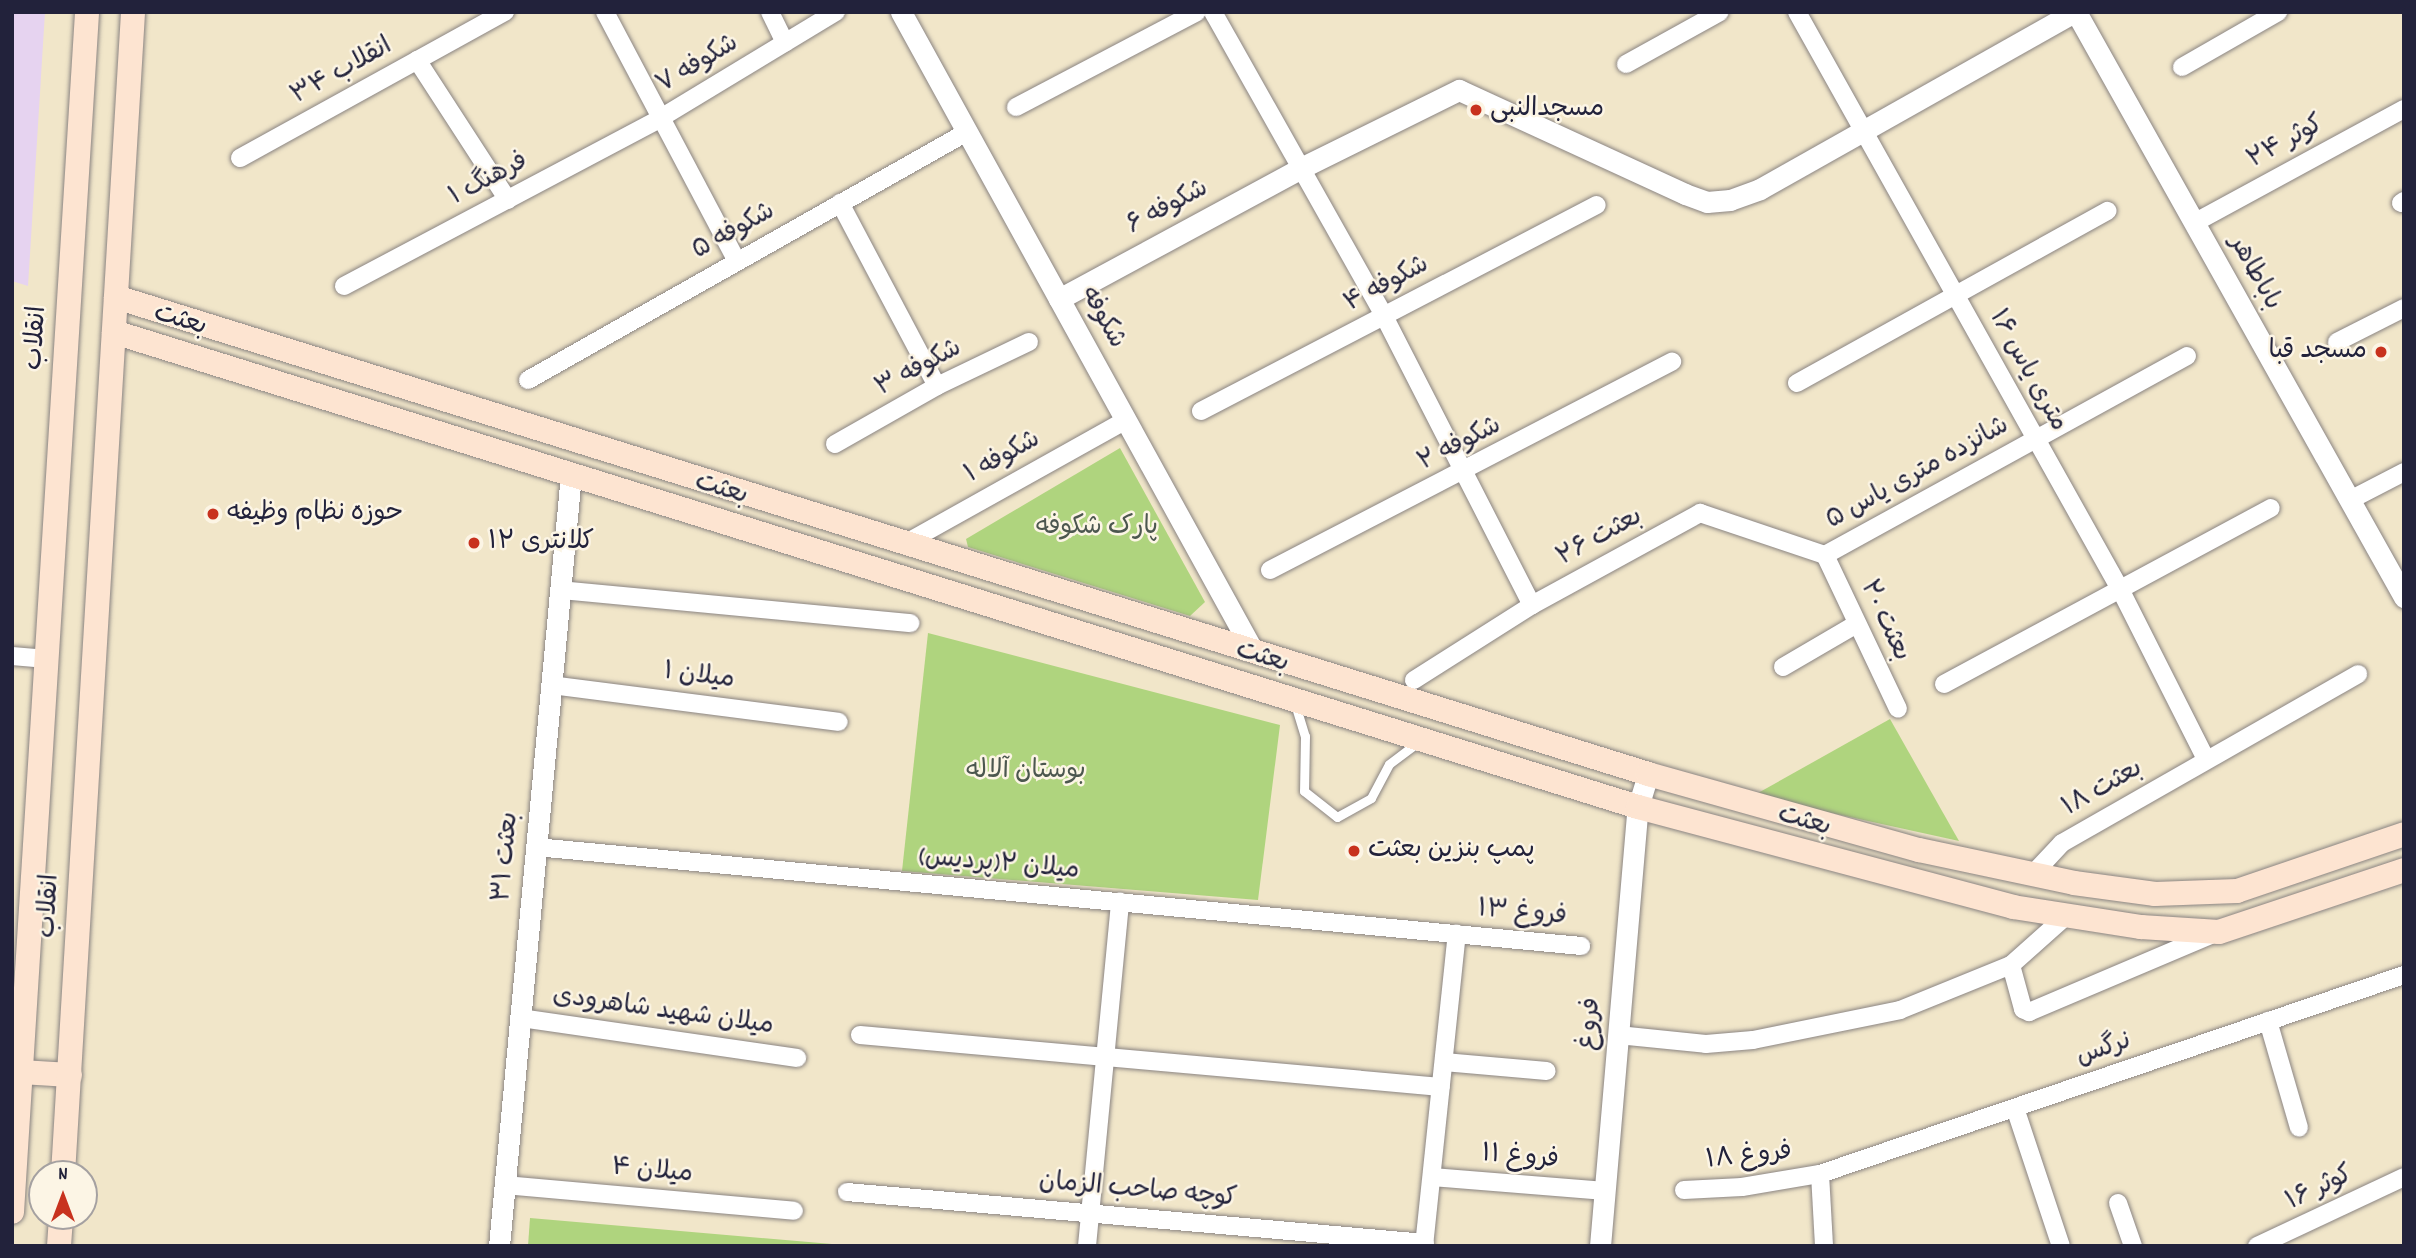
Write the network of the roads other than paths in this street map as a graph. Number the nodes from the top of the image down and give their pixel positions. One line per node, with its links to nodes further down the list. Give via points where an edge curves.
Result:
1 (87, 12): 66 (main road, انقلاب)
2 (133, 12): 33 (main road, انقلاب)
3 (505, 12): 15 (street, انقلاب ۳۴)
4 (605, 12): 20 (street)
5 (770, 12): 14 (street)
6 (836, 12): 14 (street, شکوفه ۷)
7 (901, 12): 22 (street, شکوفه)
8 (1197, 12): 18 (street)
9 (1213, 12): 24 (street)
10 (1720, 12): 16 (street)
11 (1797, 12): 21 (street, ۱۶ متری یاس)
12 (2075, 12): 21 (street); 29 (street, باباطاهر)
13 (2278, 12): 17 (street)
14 (785, 43): 20 (street, شکوفه ۷)
15 (417, 60): 23 (street, انقلاب ۳۴); 25 (street)
16 (1626, 64)
17 (2182, 67)
18 (1016, 107)
19 (2404, 109): 29 (street, کوثر ۲۴)
20 (659, 119): 25 (street, فرهنگ ۱); 30 (street)
21 (1863, 131): 24 (street, شکوفه ۶, via 1760,189 1730,200 1707,202 1459,90); 32 (street, ۱۶ متری یاس)
22 (967, 132): 26 (street, شکوفه ۵); 34 (street, شکوفه)
23 (240, 158)
24 (1303, 166): 34 (street, شکوفه ۶); 36 (street)
25 (508, 200): 31 (street, فرهنگ ۱)
26 (839, 204): 30 (street, شکوفه ۵); 44 (street)
27 (1597, 205): 36 (street, شکوفه ۴)
28 (2107, 211): 32 (street)
29 (2194, 223): 53 (street, باباطاهر)
30 (737, 261): 42 (street, شکوفه ۵)
31 (344, 286)
32 (1955, 295): 43 (street); 47 (street, ۱۶ متری یاس)
33 (116, 297): 37 (main road, انقلاب); 48 (main road, بعثت)
34 (1059, 299): 46 (street, شکوفه)
35 (2404, 308): 39 (street)
36 (1384, 316): 45 (street, شکوفه ۴); 52 (street)
37 (114, 332): 51 (main road, بعثت); 99 (main road, انقلاب)
38 (1029, 342): 44 (street, شکوفه ۳)
39 (2337, 342)
40 (2187, 356): 47 (street, شانزده متری یاس ۵)
41 (1672, 362): 52 (street, شکوفه ۲)
42 (528, 380)
43 (1797, 383)
44 (937, 386): 49 (street, شکوفه ۳)
45 (1201, 411)
46 (1126, 420): 55 (street, شکوفه ۱); 64 (street, شکوفه)
47 (2036, 439): 56 (street, شانزده متری یاس ۵); 58 (street, ۱۶ متری یاس)
48 (584, 443): 51 (main road); 55 (main road, بعثت)
49 (835, 444)
50 (2404, 472): 53 (street)
51 (571, 474): 59 (street, بعثت ۳۱); 72 (main road, بعثت)
52 (1464, 474): 57 (street, شکوفه ۲); 61 (street)
53 (2350, 500): 60 (street, باباطاهر)
54 (2270, 508): 58 (street)
55 (906, 543): 64 (main road, بعثت)
56 (1825, 555): 61 (street, بعثت ۲۶, via 1700,513); 63 (street, بعثت ۲۰)
57 (1270, 570)
58 (2120, 589): 70 (street); 76 (street, ۱۶ متری یاس)
59 (560, 590): 62 (street); 71 (street, بعثت ۳۱)
60 (2404, 597)
61 (1532, 604): 69 (street, بعثت ۲۶)
62 (910, 622)
63 (1855, 625): 67 (street); 73 (street, بعثت ۲۰)
64 (1253, 651): 77 (main road, بعثت)
65 (12, 656): 66 (street)
66 (47, 659): 98 (main road, انقلاب)
67 (1783, 667)
68 (2358, 674): 76 (street, بعثت ۱۸)
69 (1414, 680)
70 (1944, 684)
71 (551, 685): 74 (street, میلان ۱); 80 (street, بعثت ۳۱)
72 (1294, 699): 75 (main road, بعثت); 75 (lane, via 1305,736 1304,791 1337,817 1371,798 1389,764)
73 (1898, 709)
74 (839, 722)
75 (1422, 739): 78 (main road, بعثت)
76 (2206, 759): 82 (street, بعثت ۱۸, via 2062,843)
77 (1648, 774): 78 (street, فروغ); 82 (main road, بعثت, via 1919,850)
78 (1639, 807): 84 (main road, بعثت, via 1907,881); 93 (street, فروغ)
79 (2404, 834): 82 (main road, بعثت, via 2237,891 2155,894)
80 (536, 847): 83 (street, میلان ۲(پردیس)); 90 (street, بعثت ۳۱)
81 (2404, 870): 85 (main road, بعثت)
82 (2033, 874)
83 (1120, 902): 86 (street, میلان ۲(پردیس)); 94 (street)
84 (2066, 916): 85 (main road, بعثت, via 2141,928); 88 (street)
85 (2219, 932): 88 (street, via 2029,1012 2023,1009)
86 (1457, 934): 87 (street, فروغ ۱۳); 96 (street)
87 (1581, 946)
88 (2011, 965): 93 (street, via 1900,1010 1753,1040 1706,1044)
89 (2404, 975): 91 (street, نرگس)
90 (520, 1018): 95 (street, میلان شهید شاهرودی); 107 (street, بعثت ۳۱)
91 (2268, 1021): 101 (street, نرگس); 102 (street)
92 (860, 1035): 94 (street)
93 (1618, 1035): 109 (street, فروغ)
94 (1105, 1056): 100 (street); 114 (street)
95 (797, 1058)
96 (1444, 1062): 97 (street); 100 (street)
97 (1547, 1071)
98 (21, 1072): 99 (main road); 113 (main road, انقلاب)
99 (70, 1075): 103 (main road, انقلاب)
100 (1441, 1087): 105 (street)
101 (2015, 1108): 104 (street, نرگس); 120 (street)
102 (2299, 1128)
103 (64, 1160)
104 (1820, 1174): 108 (street, فروغ ۱۸, via 1742,1187); 119 (street)
105 (1432, 1177): 109 (street, فروغ ۱۱); 115 (street)
106 (2404, 1177): 122 (street, کوثر ۱۶)
107 (505, 1185): 112 (street, میلان ۴); 116 (street, بعثت ۳۱)
108 (1684, 1189)
109 (1605, 1191): 118 (street, فروغ)
110 (847, 1192): 114 (street, کوچه صاحب الزمان)
111 (2118, 1203): 121 (street)
112 (794, 1211)
113 (12, 1212)
114 (1090, 1214): 115 (street, کوچه صاحب الزمان); 117 (street)
115 (1424, 1244)
116 (499, 1246)
117 (1087, 1246)
118 (1600, 1246)
119 (1824, 1246)
120 (2061, 1246)
121 (2133, 1246)
122 (2257, 1246)

